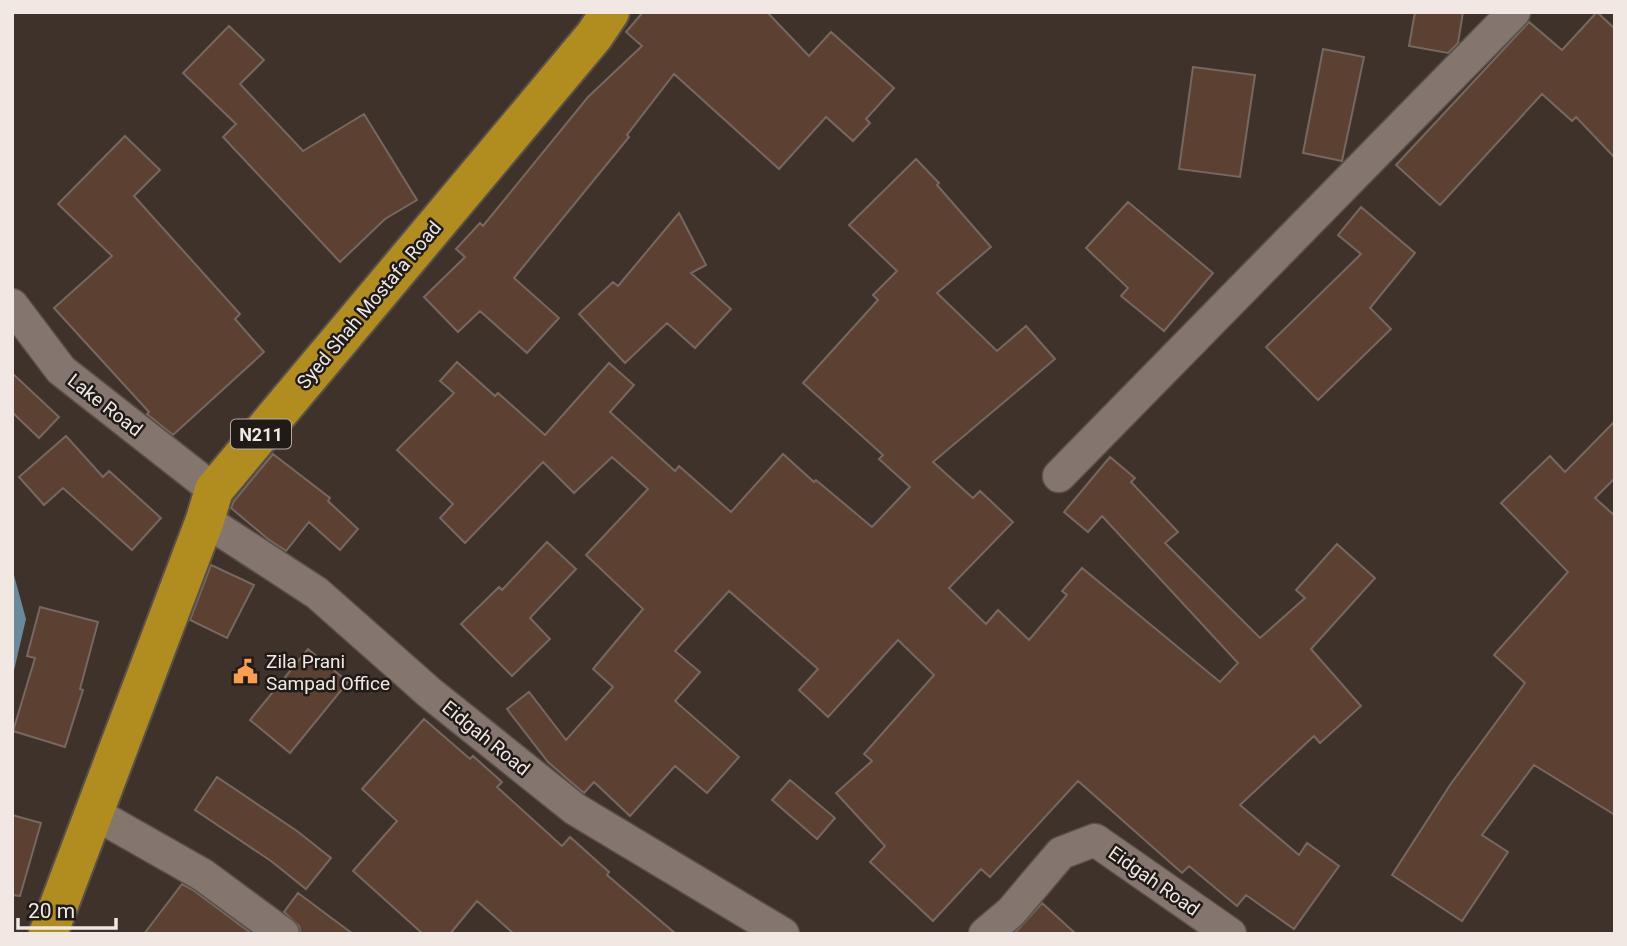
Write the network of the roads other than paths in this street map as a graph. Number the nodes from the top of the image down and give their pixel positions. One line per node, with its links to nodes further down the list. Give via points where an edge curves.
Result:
1 (610, 12): 5 (highway, Syed Shah Mostafa Road / N211)
2 (1514, 12): 4 (street)
3 (12, 305): 5 (street, Lake Road, via 61,370)
4 (1059, 476)
5 (210, 505): 6 (highway, Syed Shah Mostafa Road / N211); 9 (street, Eidgah Road, via 430,693 575,809)
6 (92, 812): 7 (highway, Syed Shah Mostafa Road / N211); 8 (street, via 203,875)
7 (48, 934)
8 (283, 934)
9 (783, 934)
10 (985, 934): 11 (street, Eidgah Road, via 1061,853 1095,840)
11 (1230, 934)

